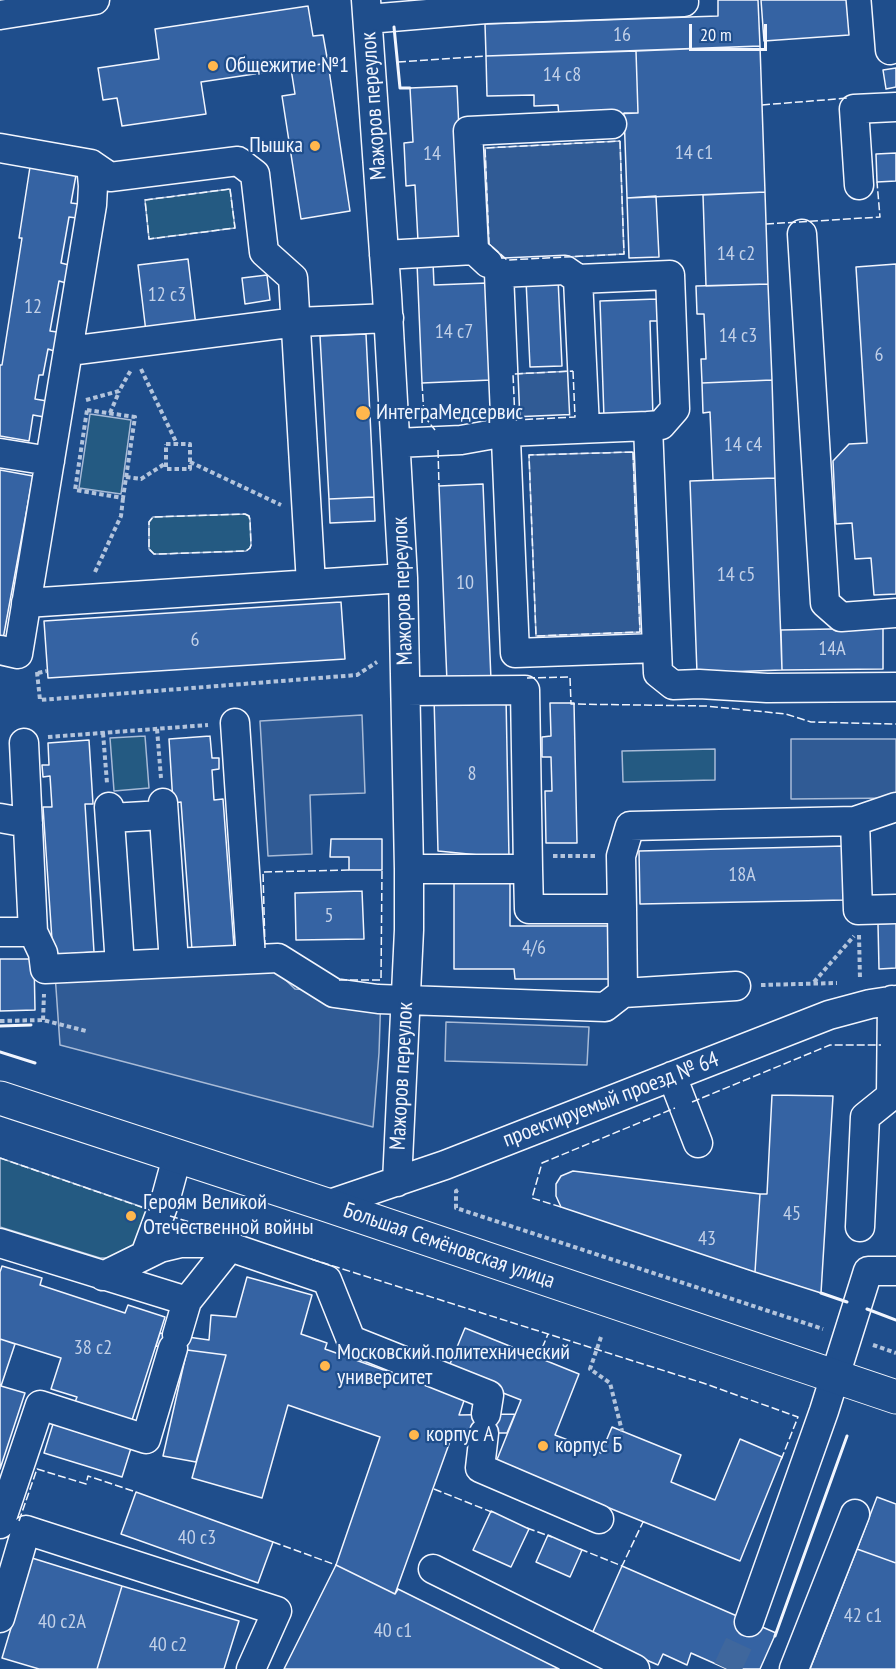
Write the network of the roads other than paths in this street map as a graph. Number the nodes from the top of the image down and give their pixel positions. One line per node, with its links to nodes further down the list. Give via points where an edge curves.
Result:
1 (95, 0): 6 (street)
2 (886, 0): 7 (street)
3 (684, 2): 4 (street)
4 (466, 5): 5 (street)
5 (367, 10): 15 (street, Мажоров переулок)
6 (0, 15)
7 (890, 50)
8 (896, 106): 12 (street, via 854,109)
9 (612, 124): 14 (street, via 468,131)
10 (0, 148): 11 (street)
11 (91, 164): 19 (street, via 110,177 238,161 247,167 255,174 264,252 293,278); 20 (street, via 92,205)
12 (859, 185)
13 (802, 234): 30 (street, via 825,603 841,617)
14 (474, 250): 15 (street); 16 (street)
15 (384, 255): 18 (street, Мажоров переулок)
16 (498, 273): 17 (street, via 565,270); 23 (street)
17 (578, 279): 21 (street, via 670,275 675,409 661,425); 22 (street)
18 (389, 318): 19 (street); 24 (street, Мажоров переулок)
19 (297, 322): 20 (street, via 141,350); 28 (street)
20 (69, 351): 26 (street)
21 (648, 426): 22 (street); 31 (street)
22 (585, 428): 23 (street)
23 (506, 432): 24 (street, via 461,440); 31 (street, via 514,653)
24 (396, 443): 27 (street, Мажоров переулок)
25 (0, 453): 26 (street)
26 (50, 461): 29 (street)
27 (403, 578): 28 (street); 34 (street, Мажоров переулок)
28 (311, 584): 29 (street)
29 (26, 603): 32 (street)
30 (896, 613)
31 (657, 648): 33 (street, via 658,673 673,685)
32 (18, 659)
33 (896, 687)
34 (406, 691): 41 (street, via 525,690); 42 (street, Мажоров переулок)
35 (235, 723): 47 (street)
36 (24, 742): 40 (street)
37 (896, 807): 39 (street)
38 (0, 818): 40 (street)
39 (855, 821): 43 (street, via 630,826 621,856); 44 (street, via 858,910)
40 (28, 823): 46 (street)
41 (538, 863): 42 (street); 43 (street, via 529,909)
42 (409, 870): 52 (street, Мажоров переулок)
43 (621, 909): 51 (street)
44 (896, 909)
45 (0, 932): 46 (street)
46 (33, 932): 49 (street, via 44,952 45,969)
47 (251, 959): 48 (street); 52 (street, via 278,958 334,993)
48 (174, 963): 49 (street); 49 (street, via 163,809 109,813)
49 (120, 966)
50 (736, 986): 51 (street)
51 (623, 993): 52 (street, via 606,1007)
52 (406, 1000): 58 (street, Мажоров переулок)
53 (894, 1000): 54 (street, проектируемый проезд № 64, via 829,1015); 60 (street, via 891,1096 865,1117)
54 (672, 1076): 56 (street); 58 (street, проектируемый проезд № 64)
55 (0, 1098): 57 (main road, Большая Семёновская улица)
56 (698, 1143)
57 (177, 1157): 59 (main road, Большая Семёновская улица); 63 (street)
58 (397, 1182): 59 (street, проектируемый проезд № 64)
59 (327, 1205): 67 (main road, Большая Семёновская улица)
60 (860, 1227)
61 (0, 1243): 65 (street)
62 (230, 1247): 63 (street, via 181,1243); 66 (street); 70 (street, via 327,1280 351,1340 489,1395 480,1468)
63 (145, 1255): 65 (street)
64 (896, 1271): 67 (street, via 868,1271)
65 (103, 1276): 66 (street)
66 (187, 1301): 71 (street, via 146,1438 40,1406)
67 (836, 1377): 68 (main road, Большая Семёновская улица); 74 (street)
68 (896, 1397)
69 (855, 1514): 77 (street)
70 (599, 1519)
71 (0, 1524)
72 (433, 1569): 76 (street)
73 (0, 1618): 75 (street, via 26,1530 277,1611)
74 (749, 1622)
75 (251, 1669)
76 (634, 1669)
77 (794, 1669)

